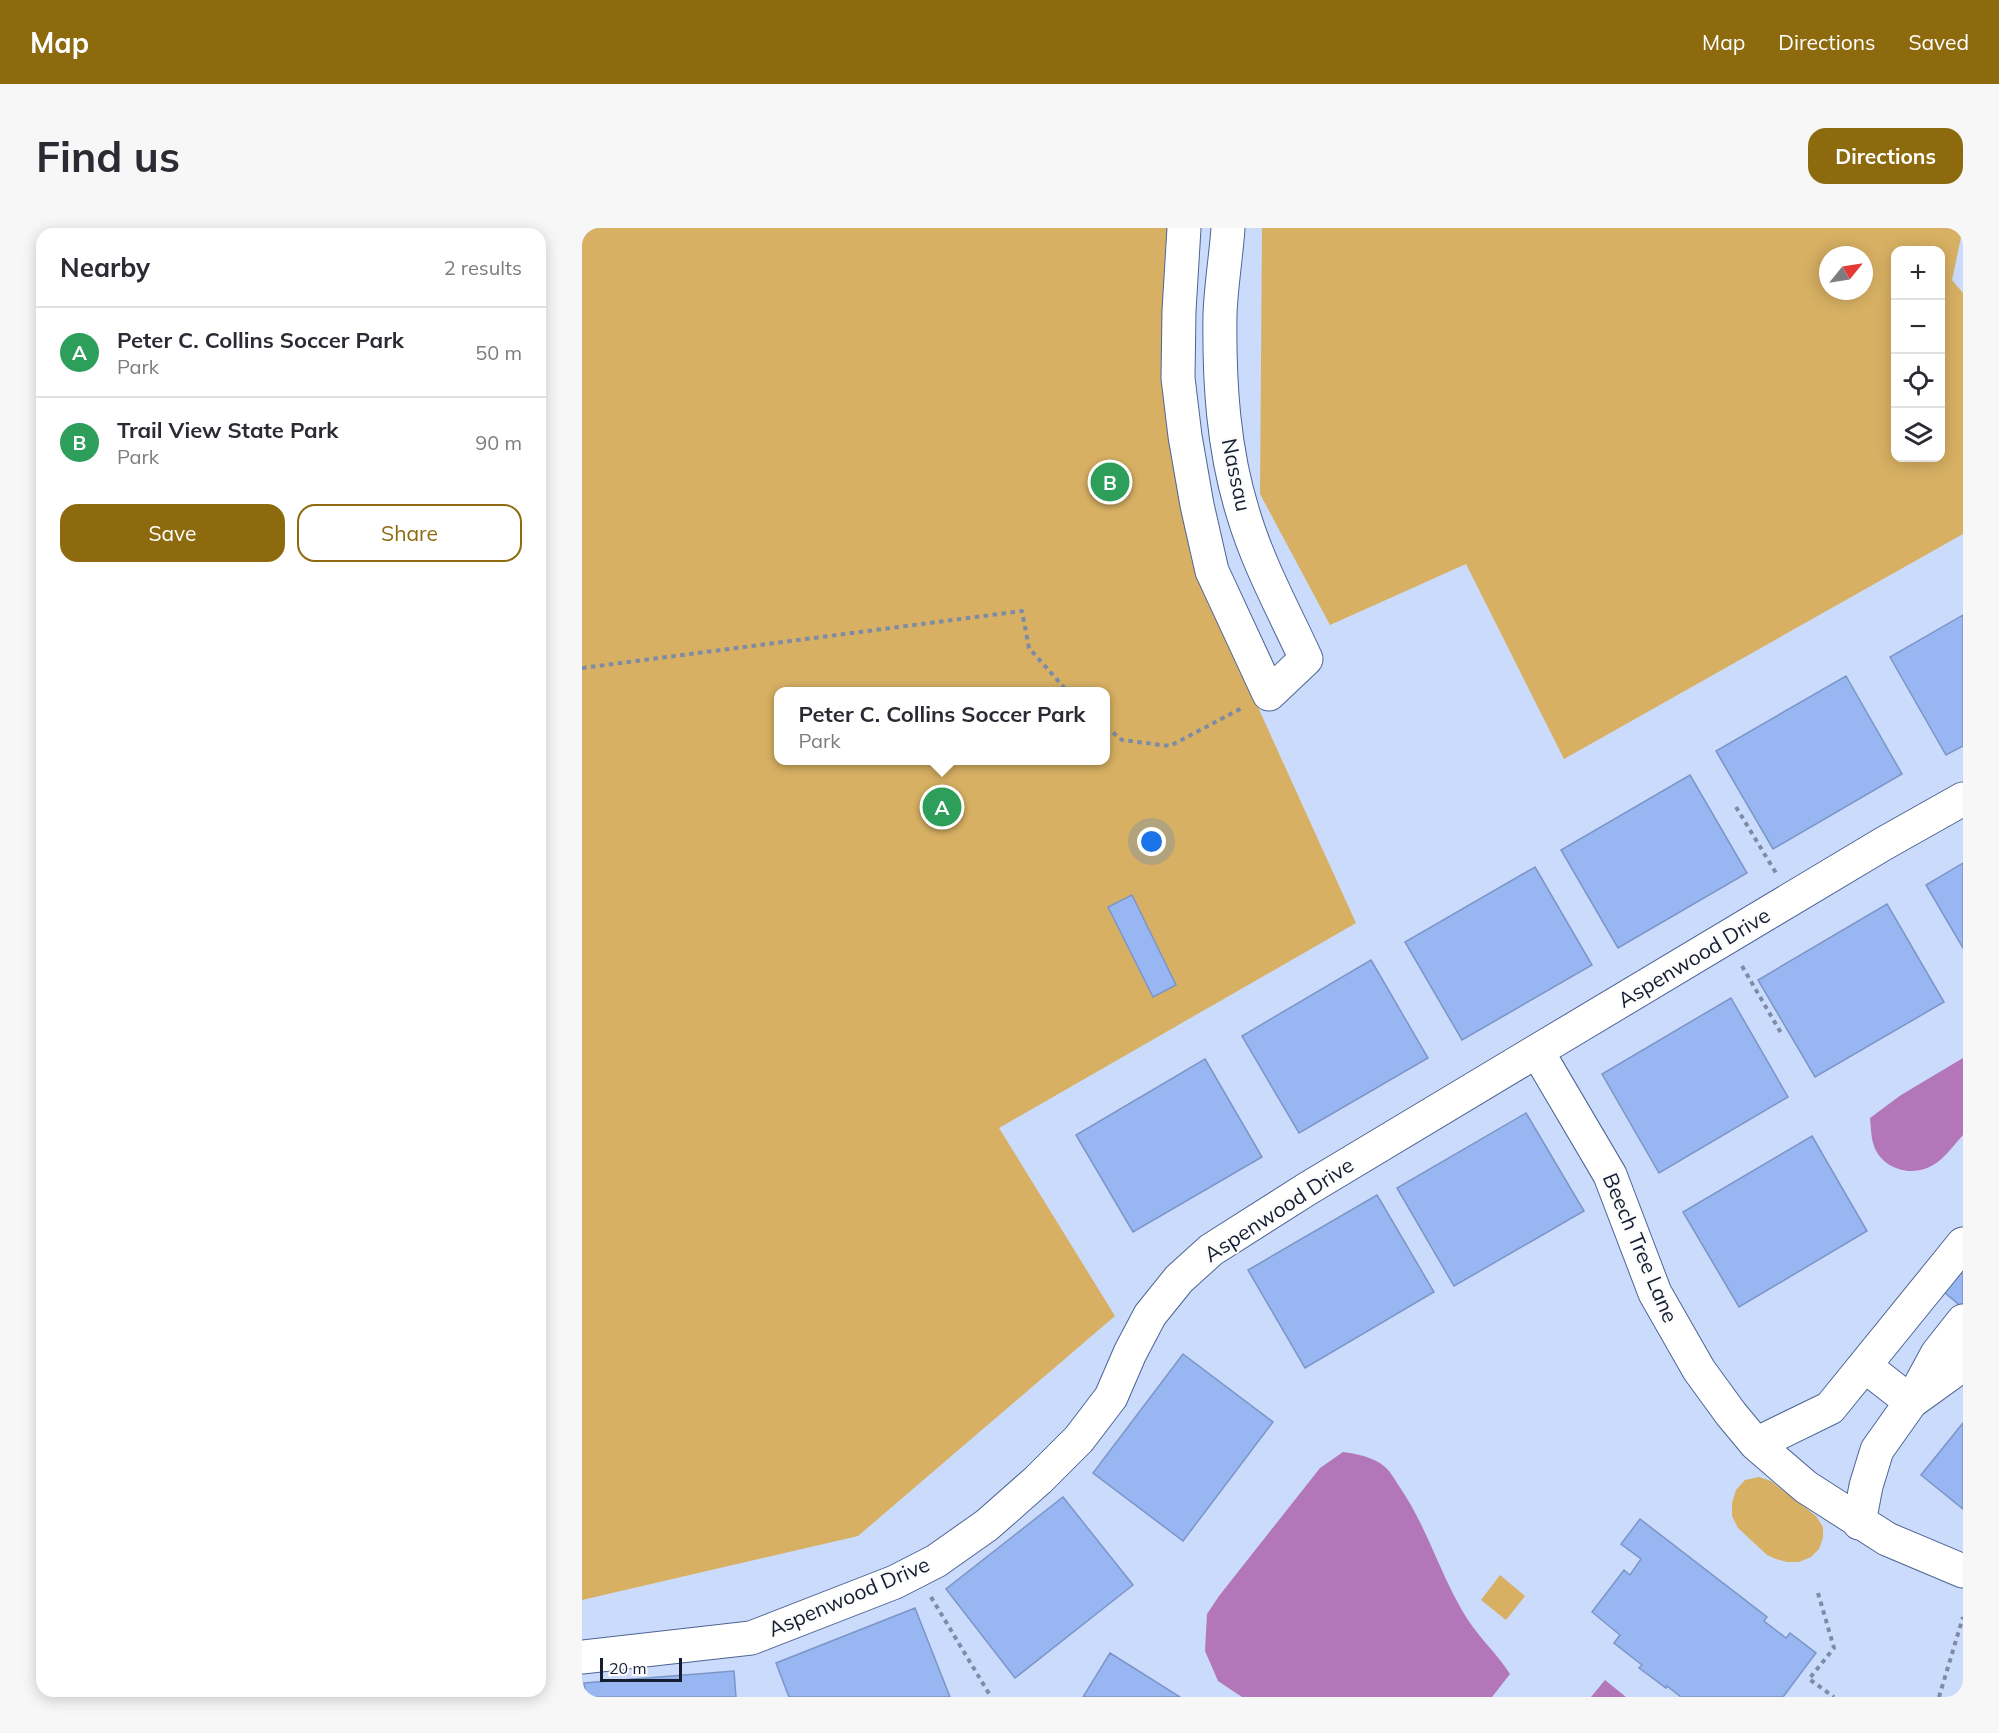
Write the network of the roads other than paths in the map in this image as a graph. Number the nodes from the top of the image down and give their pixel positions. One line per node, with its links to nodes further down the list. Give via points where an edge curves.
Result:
1 (1184, 228): 2 (street, Nassau, via 1178,378 1195,493 1212,571 1269,694 1306,659 1259,559 1232,468 1224,419 1220,312)
2 (1228, 228)
3 (1963, 799): 4 (street, Aspenwood Drive)
4 (1537, 1051): 10 (street, Beech Tree Lane, via 1610,1175 1655,1293 1671,1323 1699,1370); 13 (street, Aspenwood Drive, via 1211,1250 1179,1279 1150,1315 1111,1397 1079,1439 987,1525 936,1561 895,1582 751,1638)
5 (1963, 1244): 8 (street)
6 (1963, 1321): 9 (street, via 1936,1354)
7 (1963, 1363): 9 (street)
8 (1865, 1366): 9 (street); 10 (street, via 1830,1408)
9 (1911, 1402): 11 (street, via 1877,1450)
10 (1756, 1444): 11 (street, Beech Tree Lane, via 1806,1487)
11 (1859, 1523): 12 (street, Beech Tree Lane)
12 (1963, 1571)
13 (582, 1657)

